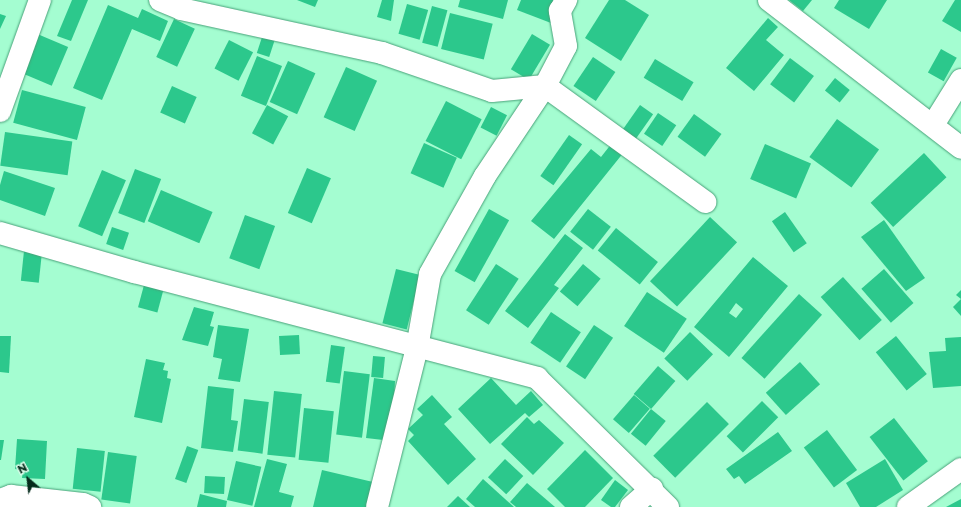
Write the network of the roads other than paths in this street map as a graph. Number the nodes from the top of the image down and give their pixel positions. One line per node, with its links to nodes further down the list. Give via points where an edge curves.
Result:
1 (40, 0): 7 (street)
2 (160, 0): 6 (street, via 181,9 382,53 492,91)
3 (566, 0): 6 (street, via 560,11 566,46)
4 (769, 0): 8 (street)
5 (961, 80): 8 (street)
6 (545, 86): 10 (street); 12 (street, via 485,176 430,274)
7 (0, 111)
8 (933, 125): 9 (street)
9 (961, 148)
10 (705, 202)
11 (0, 233): 12 (street)
12 (417, 348): 14 (street, via 537,378); 17 (street)
13 (961, 469): 20 (street)
14 (652, 489): 18 (street); 19 (street)
15 (0, 500): 16 (street, via 12,496)
16 (90, 507)
17 (377, 507)
18 (631, 507)
19 (668, 507)
20 (908, 507)

